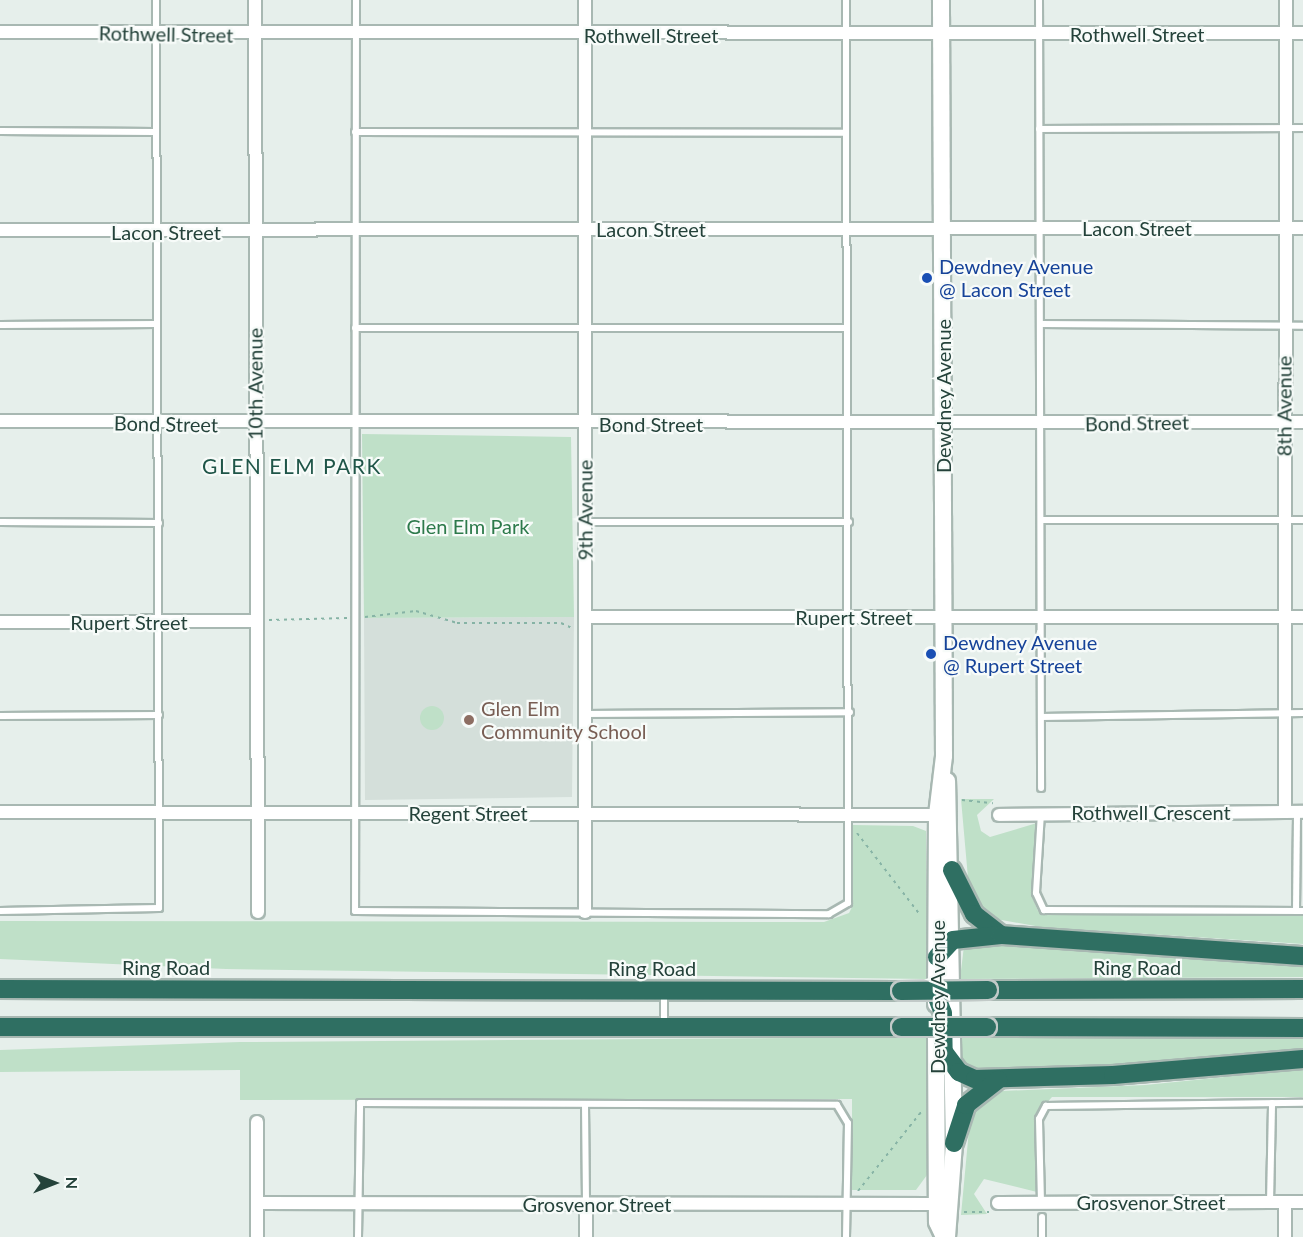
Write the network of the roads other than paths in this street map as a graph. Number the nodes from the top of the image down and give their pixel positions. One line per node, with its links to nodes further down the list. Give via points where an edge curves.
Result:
1 (156, 0): 12 (lane)
2 (255, 0): 17 (street, 10th Avenue)
3 (356, 0): 13 (lane)
4 (585, 0): 18 (street, 9th Avenue)
5 (846, 0): 14 (lane)
6 (941, 0): 15 (street, Dewdney Avenue)
7 (1039, 0): 16 (lane)
8 (1286, 0): 10 (street, 8th Avenue)
9 (0, 32): 12 (street, Rothwell Street)
10 (1286, 33): 11 (street, Rothwell Street); 16 (street, Rothwell Street); 19 (street, 8th Avenue)
11 (1303, 33)
12 (156, 34): 17 (street, Rothwell Street); 23 (lane)
13 (356, 34): 17 (street, Rothwell Street); 18 (street, Rothwell Street); 24 (lane)
14 (846, 34): 15 (street, Rothwell Street); 18 (street, Rothwell Street); 26 (lane)
15 (941, 34): 16 (street, Rothwell Street); 27 (street, Dewdney Avenue)
16 (1038, 34): 21 (lane)
17 (255, 35): 36 (street, 10th Avenue)
18 (585, 35): 25 (street, 9th Avenue)
19 (1286, 128): 20 (lane); 21 (lane); 30 (street, 8th Avenue)
20 (1303, 128)
21 (1039, 129): 29 (lane)
22 (0, 131): 23 (lane)
23 (154, 132): 35 (lane)
24 (355, 132): 25 (lane); 34 (lane)
25 (585, 132): 26 (lane); 33 (street, 9th Avenue)
26 (846, 134): 28 (lane)
27 (942, 227): 28 (street, Lacon Street); 29 (street, Lacon Street); 50 (street, Dewdney Avenue)
28 (847, 228): 33 (street, Lacon Street); 43 (lane)
29 (1040, 228): 30 (street, Lacon Street); 38 (lane)
30 (1286, 228): 31 (street, Lacon Street); 40 (street, 8th Avenue)
31 (1303, 228)
32 (0, 230): 35 (street, Lacon Street)
33 (585, 230): 34 (street, Lacon Street); 42 (street, 9th Avenue)
34 (355, 231): 36 (street, Lacon Street); 44 (lane)
35 (155, 232): 36 (street, Lacon Street); 37 (lane)
36 (255, 232): 54 (street, 10th Avenue)
37 (156, 324): 39 (lane); 51 (lane)
38 (1041, 324): 40 (lane); 53 (lane)
39 (0, 325)
40 (1285, 326): 41 (lane); 46 (street, 8th Avenue)
41 (1303, 326)
42 (585, 327): 43 (lane); 44 (lane); 52 (street, 9th Avenue)
43 (846, 327): 49 (lane)
44 (355, 328): 48 (lane)
45 (0, 421): 51 (street, Bond Street)
46 (1284, 422): 47 (street, Bond Street); 53 (street, Bond Street); 56 (street, 8th Avenue)
47 (1303, 422)
48 (355, 423): 52 (street, Bond Street); 54 (street, Bond Street); 84 (lane)
49 (846, 423): 50 (street, Bond Street); 52 (street, Bond Street); 60 (lane)
50 (943, 423): 53 (street, Bond Street); 65 (street, Dewdney Avenue)
51 (157, 424): 54 (street, Bond Street); 61 (lane)
52 (585, 424): 59 (street, 9th Avenue)
53 (1042, 424): 55 (lane)
54 (255, 425): 67 (street, 10th Avenue)
55 (1042, 520): 56 (lane); 66 (lane)
56 (1284, 520): 57 (lane); 63 (street, 8th Avenue)
57 (1303, 520)
58 (0, 522): 61 (lane)
59 (585, 522): 60 (lane); 70 (street, 9th Avenue)
60 (849, 522): 62 (lane)
61 (159, 523): 69 (lane)
62 (850, 617): 65 (street, Rupert Street); 70 (street, Rupert Street); 71 (lane)
63 (1284, 617): 64 (street, Rupert Street); 66 (street, Rupert Street); 72 (street, 8th Avenue)
64 (1303, 617)
65 (944, 618): 66 (street, Rupert Street); 78 (street, Dewdney Avenue)
66 (1041, 618): 77 (lane)
67 (257, 621): 69 (street, Rupert Street); 86 (street, 10th Avenue)
68 (0, 622): 69 (street, Rupert Street)
69 (159, 622): 75 (lane)
70 (585, 623): 74 (street, 9th Avenue)
71 (850, 712): 74 (lane); 89 (lane)
72 (1284, 713): 73 (lane); 77 (lane); 82 (street, 8th Avenue)
73 (1303, 713)
74 (585, 714): 85 (street, 9th Avenue)
75 (159, 715): 76 (lane); 83 (lane)
76 (0, 716)
77 (1041, 717): 79 (lane)
78 (944, 756): 87 (street, Dewdney Avenue); 90 (street, Dewdney Avenue)
79 (1041, 788)
80 (0, 812): 83 (street, Regent Street)
81 (1041, 812): 82 (street, Rothwell Crescent); 88 (street, Rothwell Crescent); 92 (lane, via 1036,893 1044,910)
82 (1295, 812): 92 (lane)
83 (160, 813): 86 (street, Regent Street); 91 (lane, via 159,908)
84 (356, 813): 85 (street, Regent Street); 86 (street, Regent Street); 94 (lane, via 355,911)
85 (585, 813): 89 (street, Regent Street); 94 (street, 9th Avenue)
86 (257, 814): 93 (street, 10th Avenue)
87 (937, 814): 89 (street, Regent Street); 98 (street, Dewdney Avenue)
88 (999, 815)
89 (847, 818): 94 (lane, via 848,903 838,913)
90 (952, 870): 95 (highway, via 974,914); 96 (street, Dewdney Avenue)
91 (0, 911)
92 (1300, 911)
93 (258, 912)
94 (585, 912)
95 (1001, 935): 96 (highway); 97 (highway)
96 (953, 940): 98 (highway); 109 (street, Dewdney Avenue)
97 (1303, 956)
98 (937, 957): 104 (street, Dewdney Avenue)
99 (0, 984): 101 (highway)
100 (0, 989): 101 (highway, Ring Road)
101 (40, 989): 103 (highway, Ring Road)
102 (1303, 989): 103 (highway, Ring Road, bridge)
103 (664, 990): 106 (lane)
104 (936, 996): 109 (highway, via 943,1013 944,1052); 124 (street, Dewdney Avenue)
105 (0, 1027): 106 (highway)
106 (664, 1027): 107 (highway, bridge)
107 (1303, 1028)
108 (1303, 1059): 110 (highway)
109 (953, 1065): 110 (highway, via 965,1076); 115 (street, Dewdney Avenue)
110 (998, 1080): 115 (highway, via 966,1105)
111 (1272, 1103): 112 (lane); 117 (lane); 122 (lane, via 1046,1106 1039,1119)
112 (1303, 1103)
113 (585, 1105): 116 (lane, via 837,1105 848,1123); 123 (lane, via 360,1103); 125 (lane)
114 (257, 1122): 120 (street)
115 (954, 1143): 131 (street, Dewdney Avenue, via 952,1212)
116 (847, 1197): 124 (street, Grosvenor Street); 125 (street, Grosvenor Street); 130 (lane)
117 (1270, 1202): 118 (street, Grosvenor Street); 122 (street, Grosvenor Street)
118 (1285, 1202): 119 (street, Grosvenor Street); 133 (street)
119 (1303, 1202)
120 (257, 1203): 123 (street, Grosvenor Street); 127 (street)
121 (998, 1203): 122 (street, Grosvenor Street)
122 (1041, 1203)
123 (358, 1204): 125 (street, Grosvenor Street); 128 (lane)
124 (937, 1204): 131 (street, Dewdney Avenue)
125 (586, 1205): 129 (street)
126 (1042, 1217): 132 (lane)
127 (257, 1237)
128 (358, 1237)
129 (586, 1237)
130 (846, 1237)
131 (945, 1237)
132 (1042, 1237)
133 (1285, 1237)

